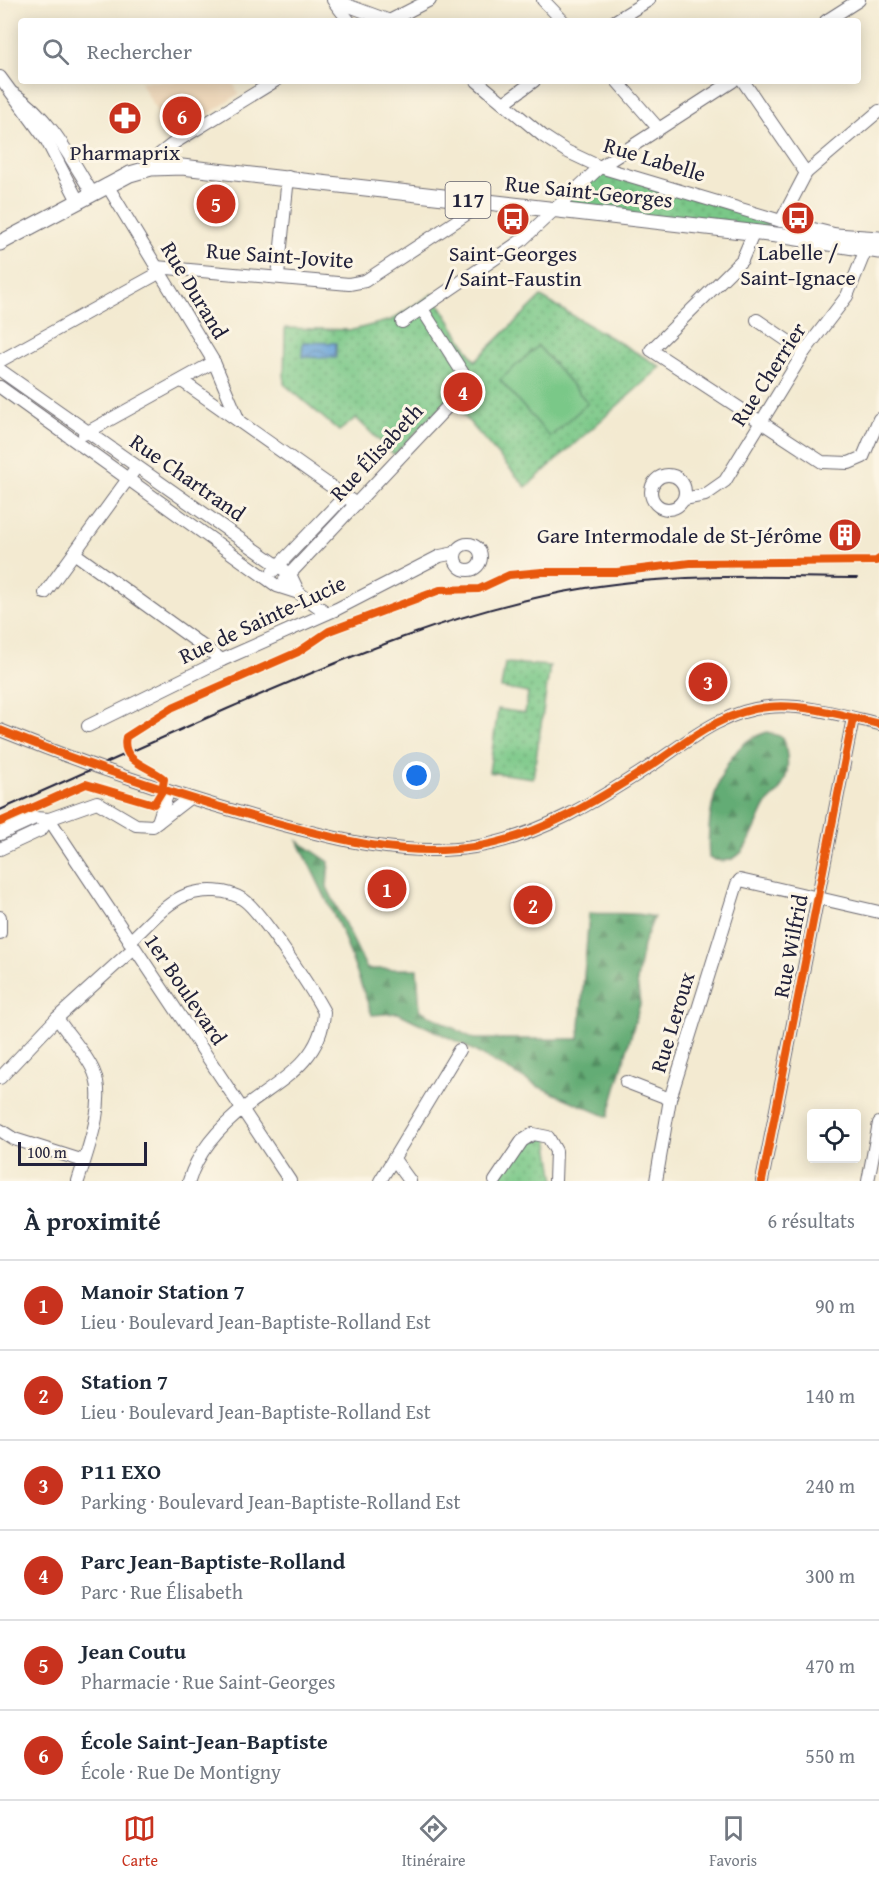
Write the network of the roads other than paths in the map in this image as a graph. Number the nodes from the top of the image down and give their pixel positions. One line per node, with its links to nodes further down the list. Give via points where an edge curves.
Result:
1 (430, 0): 8 (street)
2 (543, 0): 9 (street)
3 (650, 0): 10 (street)
4 (858, 0): 11 (street)
5 (334, 1): 6 (street); 7 (street)
6 (347, 18)
7 (382, 18)
8 (396, 18)
9 (559, 18)
10 (620, 18)
11 (831, 18)
12 (0, 77): 19 (street)
13 (270, 84): 24 (street, via 174,143)
14 (481, 84): 20 (street, Rue Labelle)
15 (530, 84): 20 (street)
16 (620, 84): 22 (street)
17 (728, 84): 22 (street)
18 (746, 84): 25 (street)
19 (14, 94): 28 (street, via 30,104 55,134); 29 (street, via 22,111 47,141)
20 (505, 102): 23 (street, Rue Labelle, via 566,152)
21 (879, 111): 25 (street)
22 (658, 128): 23 (street)
23 (600, 167): 31 (street); 32 (street, Rue Labelle)
24 (151, 168): 26 (main road, Rue Saint-Georges / 117, via 182,167); 27 (main road, 117)
25 (806, 173): 32 (street)
26 (288, 177): 30 (main road, Rue Saint-Georges / 117); 38 (street)
27 (107, 185): 28 (main road, 117); 37 (street, Rue Durand)
28 (92, 193): 29 (main road, 117)
29 (78, 201): 35 (main road, 117)
30 (485, 202): 31 (main road, Rue Saint-Georges / 117); 38 (street, Rue Saint-Jovite, via 365,281 349,284)
31 (555, 209): 33 (main road, Rue Saint-Georges / 117); 39 (street, via 522,240)
32 (783, 229): 33 (main road, Rue Saint-Georges / 117); 34 (main road, Rue Labelle / 117); 36 (main road, Rue Saint-Georges / 117)
33 (754, 232): 52 (street, via 742,260 651,350)
34 (879, 239)
35 (0, 243)
36 (873, 250): 42 (street, Rue Cherrier, via 847,296)
37 (158, 270): 38 (street, Rue Saint-Jovite); 43 (street); 44 (street, Rue Durand)
38 (278, 276)
39 (422, 309): 41 (street); 59 (street, Rue Élisabeth, via 468,382)
40 (757, 320): 42 (street)
41 (402, 322)
42 (804, 352): 52 (street, Rue Cherrier)
43 (0, 361)
44 (214, 362): 46 (street); 51 (street, Rue Durand)
45 (0, 370): 48 (street, Rue Chartrand)
46 (182, 381): 51 (street); 53 (street)
47 (0, 387): 49 (street, Rue Chartrand)
48 (46, 401): 49 (street); 53 (street, Rue Chartrand)
49 (38, 414): 54 (street, Rue Chartrand)
50 (879, 419): 52 (street, via 863,457 849,463 822,462)
51 (238, 421): 57 (street)
52 (759, 424): 58 (street, Rue Cherrier, via 725,481 705,495)
53 (87, 431): 54 (street); 55 (street, Rue Chartrand)
54 (76, 441): 56 (street, Rue Chartrand)
55 (138, 466): 56 (street); 62 (street, Rue Chartrand)
56 (129, 479): 60 (street); 64 (street, Rue Chartrand)
57 (345, 496): 59 (street); 62 (street, Rue Élisabeth)
58 (684, 499)
59 (356, 504): 63 (street, Rue Élisabeth)
60 (74, 553): 66 (street); 69 (street)
61 (455, 553): 68 (street, Rue de Sainte-Lucie, via 440,556)
62 (278, 566): 63 (street, Rue Chartrand); 64 (street, Rue Élisabeth)
63 (290, 574): 65 (street, Rue Élisabeth); 67 (street, Rue Chartrand)
64 (266, 578): 65 (street, Rue Chartrand)
65 (277, 586): 67 (street, Rue Chartrand)
66 (45, 593)
67 (299, 593): 68 (street, Rue Chartrand)
68 (327, 613): 69 (street, Rue de Sainte-Lucie)
69 (222, 660): 72 (street, Rue de Sainte-Lucie)
70 (853, 718): 71 (street); 75 (street, via 789,707 744,712 703,730 602,797 558,820 476,846 430,851 393,849 347,841); 80 (street, Rue Wilfrid)
71 (879, 724)
72 (88, 726)
73 (0, 730): 74 (street)
74 (168, 792): 75 (street); 77 (street)
75 (188, 799): 77 (street)
76 (49, 819): 77 (street, via 97,802 136,825); 78 (street, via 36,818); 79 (street, via 41,830); 84 (street, 1er Boulevard)
77 (157, 824)
78 (0, 834)
79 (0, 849)
80 (818, 898): 81 (street); 89 (street, Rue Leroux, via 740,880 734,887); 105 (street, Rue Wilfrid)
81 (879, 912)
82 (0, 917): 83 (street)
83 (0, 933)
84 (131, 945): 85 (street); 90 (street, 1er Boulevard); 90 (street, via 187,895 211,891 232,895 254,910 319,1002 324,1020 304,1062)
85 (57, 1018): 87 (street); 94 (street, via 94,1071 98,1086 99,1103)
86 (459, 1050): 93 (street)
87 (0, 1078)
88 (626, 1082): 89 (street)
89 (670, 1099): 104 (street, Rue Leroux)
90 (242, 1110): 98 (street, via 208,1144 195,1162); 99 (street, 1er Boulevard)
91 (879, 1123): 95 (street)
92 (0, 1130): 94 (street, via 14,1139)
93 (394, 1159): 100 (street); 101 (street)
94 (84, 1161): 97 (street)
95 (875, 1163): 96 (street)
96 (871, 1180)
97 (78, 1181)
98 (189, 1181)
99 (290, 1181)
100 (380, 1181)
101 (410, 1181)
102 (495, 1181): 103 (street, via 522,1141 533,1134 548,1137 556,1150)
103 (555, 1181)
104 (656, 1181)
105 (762, 1181)

